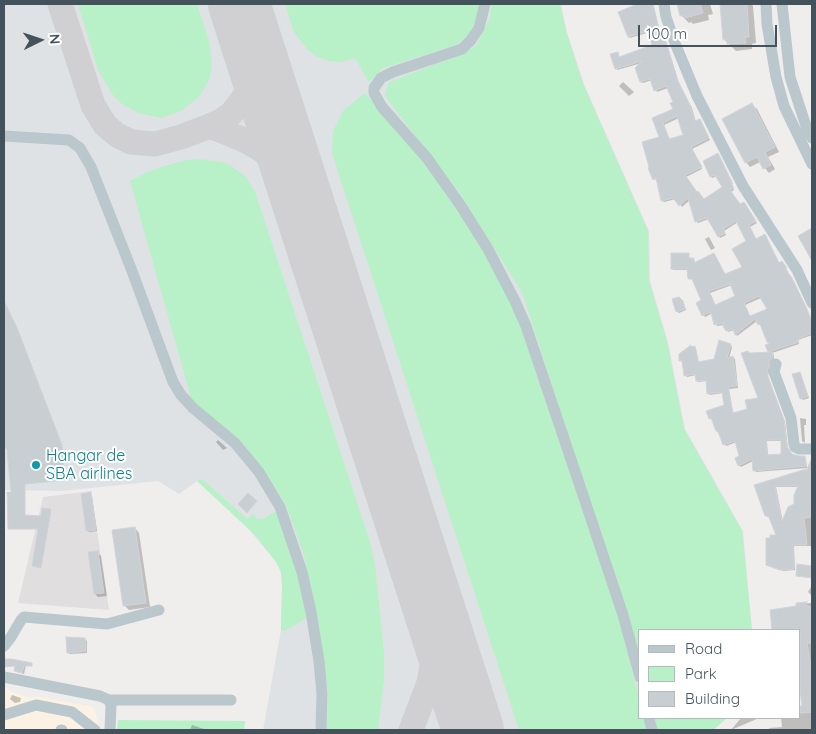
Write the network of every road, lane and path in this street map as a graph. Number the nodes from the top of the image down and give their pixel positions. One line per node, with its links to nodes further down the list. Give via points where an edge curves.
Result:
1 (485, 4): 13 (street, via 479,28 462,48 381,78 374,93 461,206 515,301 585,501)
2 (664, 4): 8 (street, via 675,43 697,96 743,186 797,270)
3 (766, 4): 7 (street, via 776,77 784,106)
4 (782, 4): 6 (street, via 790,77)
5 (4, 136): 20 (street, via 70,140 80,148 91,167 173,382 194,408 235,443 273,494 296,550 311,612 322,694)
6 (812, 138)
7 (812, 164)
8 (812, 303)
9 (776, 364): 10 (street, via 774,372 791,418 795,447)
10 (812, 449)
11 (159, 610): 12 (street, via 107,624 24,617)
12 (4, 646)
13 (638, 670)
14 (4, 677): 15 (street)
15 (109, 700): 16 (street); 19 (street)
16 (231, 700)
17 (4, 715): 18 (street, via 36,704 72,712)
18 (95, 730)
19 (110, 730)
20 (321, 730)

